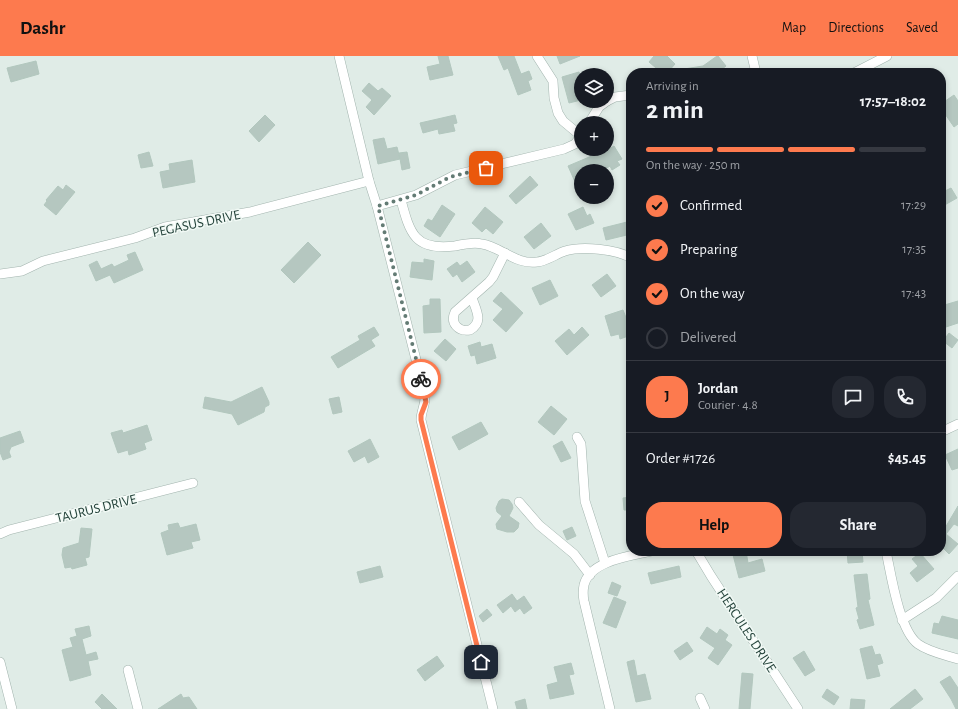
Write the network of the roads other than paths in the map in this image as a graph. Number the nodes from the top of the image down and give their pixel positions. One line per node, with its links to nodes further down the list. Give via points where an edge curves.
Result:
1 (339, 56): 11 (street)
2 (537, 56): 9 (street, via 553,81 558,113)
3 (752, 56): 5 (street)
4 (887, 56): 6 (street)
5 (755, 68)
6 (864, 68)
7 (626, 96): 8 (street)
8 (614, 97)
9 (574, 130)
10 (574, 144): 12 (street, via 456,175)
11 (370, 181): 13 (street); 16 (street, PEGASUS DRIVE, via 250,212 165,227 135,238 42,261 22,271)
12 (401, 200): 13 (street); 14 (street, via 408,226 416,238 429,246 474,243)
13 (378, 206): 38 (street, via 425,395 426,402 421,420)
14 (505, 253): 15 (street, via 524,262 543,261 566,251 583,249 613,252); 17 (street, via 493,277)
15 (626, 256)
16 (0, 274)
17 (472, 298)
18 (958, 424): 19 (street)
19 (946, 430)
20 (577, 438): 27 (street, via 581,444 585,501)
21 (193, 483): 23 (street, TAURUS DRIVE)
22 (519, 502): 28 (street, via 539,525 574,554)
23 (0, 534)
24 (630, 556): 27 (street)
25 (699, 556): 41 (street, HERCULES DRIVE)
26 (887, 556): 30 (street)
27 (605, 564): 28 (street)
28 (590, 575): 39 (street, via 584,585 584,601)
29 (958, 576): 30 (street, via 936,598)
30 (902, 620): 31 (street, via 916,643)
31 (958, 660)
32 (0, 662): 34 (street)
33 (128, 670): 37 (street)
34 (4, 695): 36 (street)
35 (700, 698): 40 (street)
36 (12, 709)
37 (138, 709)
38 (493, 709)
39 (610, 709)
40 (705, 709)
41 (798, 709)

